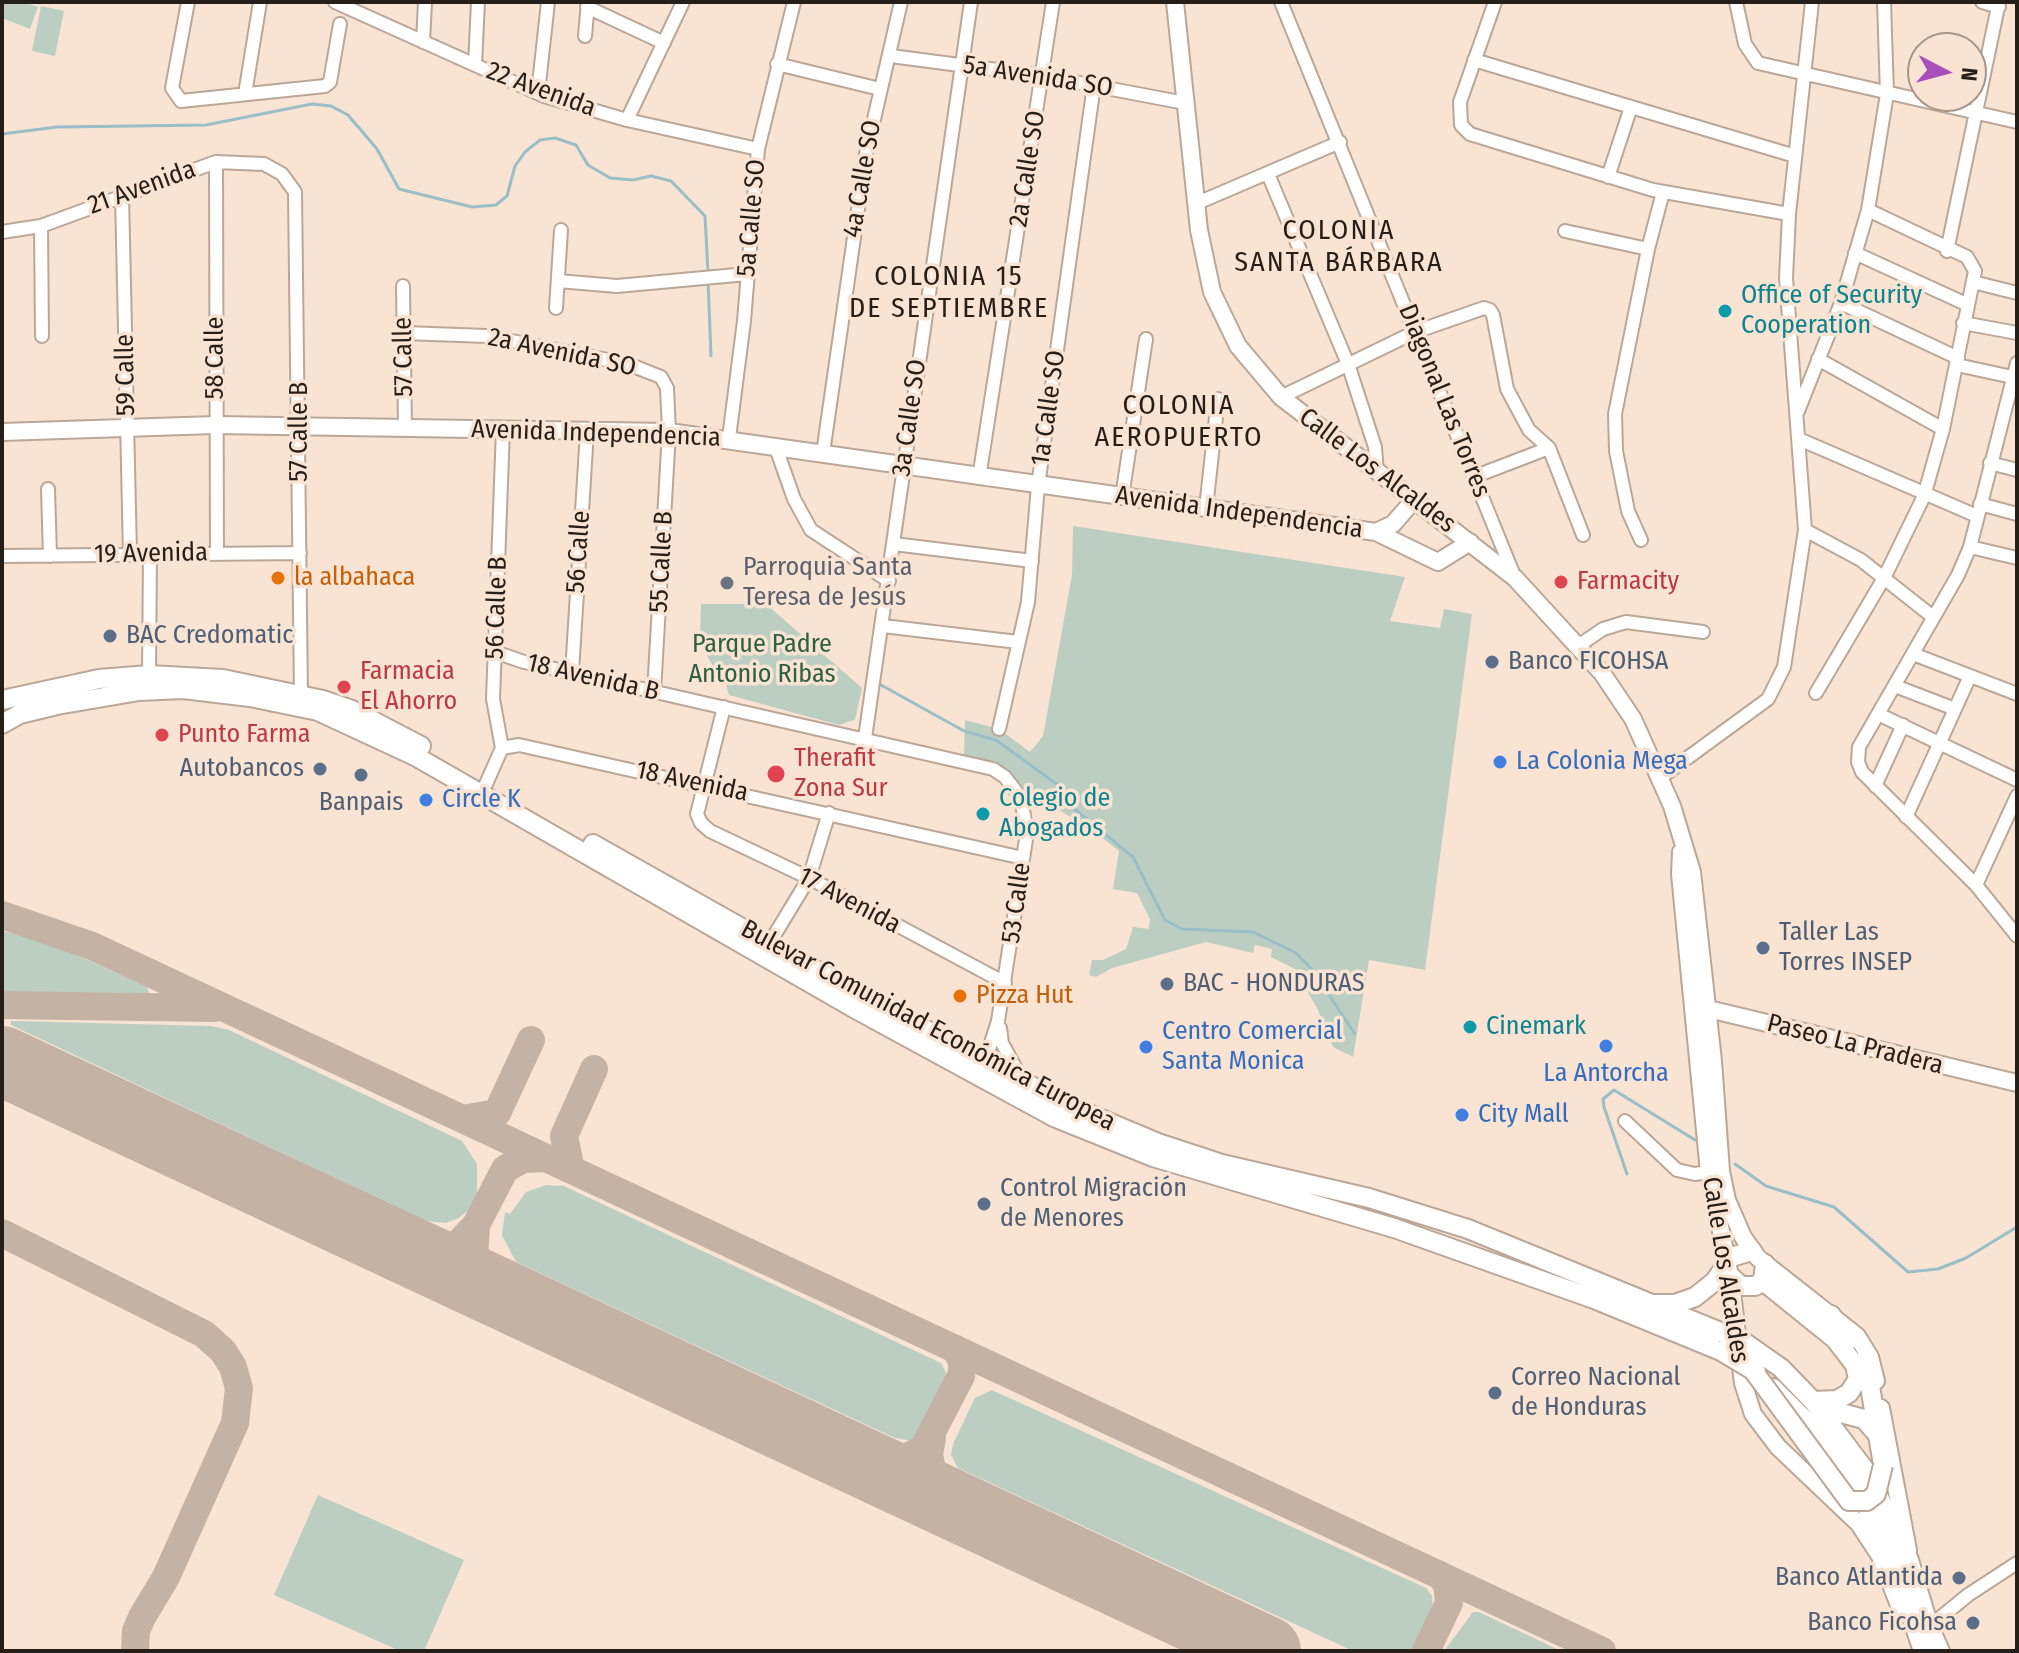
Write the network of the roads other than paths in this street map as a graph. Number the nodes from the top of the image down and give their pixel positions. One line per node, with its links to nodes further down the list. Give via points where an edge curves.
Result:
1 (188, 2): 36 (street, via 172,88 176,96 181,101)
2 (260, 2): 36 (street)
3 (335, 2): 23 (street, 22 Avenida)
4 (425, 2): 23 (street)
5 (478, 2): 29 (street)
6 (548, 2): 35 (street)
7 (683, 2): 24 (street)
8 (794, 2): 28 (street, 5a Calle SO)
9 (901, 2): 25 (street, 4a Calle SO)
10 (971, 2): 30 (street, 3a Calle SO)
11 (1053, 2): 32 (street, 2a Calle SO)
12 (1175, 2): 39 (main road, Calle Los Alcaldes)
13 (1281, 2): 44 (street, Diagonal Las Torres)
14 (1495, 2): 27 (street)
15 (1736, 2): 31 (street, via 1745,44 1758,63)
16 (1812, 2): 31 (street)
17 (1884, 2): 37 (street)
18 (1982, 2): 20 (street)
19 (588, 4): 22 (street); 24 (street)
20 (1999, 4): 26 (street)
21 (340, 24): 36 (street, via 325,86)
22 (585, 36)
23 (423, 42): 29 (street, 22 Avenida)
24 (664, 43): 42 (street)
25 (891, 56): 30 (street, 5a Avenida SO); 34 (street, 4a Calle SO)
26 (1987, 58)
27 (1474, 60): 40 (street); 50 (street, via 1460,102 1461,125 1470,134)
28 (777, 64): 34 (street); 45 (street, 5a Calle SO)
29 (475, 65): 35 (street, 22 Avenida)
30 (962, 65): 32 (street, 5a Avenida SO); 102 (street, 3a Calle SO)
31 (1805, 74): 37 (street); 46 (street)
32 (1043, 76): 33 (street, 5a Avenida SO); 106 (street, 2a Calle SO)
33 (1094, 85): 39 (street, 5a Avenida SO); 107 (street, 1a Calle SO)
34 (880, 89): 100 (street, 4a Calle SO)
35 (538, 93): 42 (street, 22 Avenida)
36 (245, 94)
37 (1887, 94): 38 (street); 54 (street)
38 (1907, 98)
39 (1185, 103): 53 (main road, Calle Los Alcaldes)
40 (1631, 107): 46 (street); 50 (street)
41 (1975, 112): 43 (street); 61 (street)
42 (627, 120): 45 (street, 22 Avenida)
43 (2017, 122)
44 (1340, 142): 49 (street); 72 (street, Diagonal Las Torres)
45 (758, 149): 63 (street, 5a Calle SO)
46 (1795, 156): 55 (street)
47 (216, 162): 48 (street, 21 Avenida, via 264,164); 52 (street, 21 Avenida); 86 (street, 58 Calle)
48 (282, 174): 87 (street, 57 Calle B, via 295,192)
49 (1268, 174): 53 (street); 80 (street)
50 (1608, 177): 51 (street)
51 (1663, 192): 55 (street); 60 (street)
52 (122, 195): 56 (street, 21 Avenida); 90 (street, 59 Calle)
53 (1195, 204): 82 (main road, Calle Los Alcaldes, via 1212,292 1238,346)
54 (1868, 210): 61 (street); 62 (street)
55 (1789, 214): 84 (street, via 1786,278)
56 (41, 226): 59 (street, 21 Avenida); 75 (street)
57 (561, 230): 64 (street)
58 (1565, 231): 60 (street)
59 (2, 232)
60 (1648, 249): 118 (street, via 1615,414 1628,511)
61 (1947, 251): 65 (street, via 1973,263)
62 (1855, 253): 68 (street); 69 (street)
63 (747, 274): 64 (street, via 617,286); 96 (street, 5a Calle SO)
64 (558, 281): 70 (street)
65 (1973, 282): 67 (street); 69 (street)
66 (403, 286): 73 (street, 57 Calle)
67 (2017, 293)
68 (1841, 303): 77 (street); 78 (street)
69 (1966, 304): 71 (street)
70 (556, 308)
71 (1963, 323): 74 (street); 78 (street)
72 (1415, 332): 80 (street); 99 (street, via 1484,308 1493,315 1507,389 1519,416); 105 (street, Diagonal Las Torres)
73 (405, 333): 89 (street, 57 Calle); 95 (street, 2a Avenida SO, via 486,336 628,364 661,377 667,388)
74 (2017, 333)
75 (42, 336)
76 (1146, 339): 110 (street)
77 (1818, 359): 84 (street); 92 (street)
78 (1958, 361): 81 (street); 92 (street)
79 (2017, 363): 81 (street)
80 (1348, 364): 82 (street); 104 (street, via 1375,447)
81 (2015, 377): 85 (street)
82 (1281, 397): 104 (main road, Calle Los Alcaldes)
83 (1218, 399): 112 (street)
84 (1797, 414): 97 (street)
85 (2002, 422): 88 (street); 101 (street)
86 (215, 425): 87 (main road, Avenida Independencia); 90 (main road, Avenida Independencia); 122 (street, 58 Calle)
87 (300, 426): 89 (main road, Avenida Independencia); 123 (street, 57 Calle B)
88 (2017, 426)
89 (405, 428): 91 (main road, Avenida Independencia)
90 (127, 429): 94 (main road, Avenida Independencia); 124 (street, 59 Calle)
91 (503, 429): 93 (main road, Avenida Independencia); 138 (street, 56 Calle B)
92 (1943, 429): 109 (street)
93 (587, 431): 95 (main road, Avenida Independencia); 140 (street, 56 Calle)
94 (2, 432)
95 (669, 432): 96 (main road, Avenida Independencia); 144 (street, 55 Calle B)
96 (729, 438): 98 (main road, Avenida Independencia)
97 (1799, 439): 109 (street); 115 (street)
98 (775, 445): 100 (main road, Avenida Independencia); 132 (street, via 811,530)
99 (1549, 448): 105 (street); 117 (street)
100 (823, 453): 102 (main road, Avenida Independencia)
101 (1990, 463): 103 (street); 113 (street)
102 (902, 465): 106 (main road, Avenida Independencia); 120 (street, 3a Calle SO)
103 (2017, 470)
104 (1377, 473): 111 (main road, Calle Los Alcaldes)
105 (1476, 476): 130 (street, Diagonal Las Torres)
106 (979, 478): 107 (main road, Avenida Independencia)
107 (1038, 486): 110 (main road, Avenida Independencia); 129 (street, 1a Calle SO)
108 (48, 489): 127 (street)
109 (1924, 496): 113 (street); 131 (street)
110 (1122, 497): 112 (main road, Avenida Independencia)
111 (1413, 501): 116 (main road, Avenida Independencia, via 1393,524); 119 (main road, Calle Los Alcaldes)
112 (1206, 508): 116 (main road, Avenida Independencia)
113 (1978, 510): 114 (street); 121 (street)
114 (2017, 514)
115 (1805, 530): 131 (street, via 1836,543); 158 (street, via 1778,684 1768,699)
116 (1376, 532): 119 (main road, Avenida Independencia, via 1438,562)
117 (1583, 535)
118 (1641, 540)
119 (1470, 542): 130 (main road, Calle Los Alcaldes)
120 (894, 544): 129 (street); 132 (street, 3a Calle SO)
121 (1970, 547): 128 (street); 133 (street)
122 (217, 553): 123 (street, 19 Avenida); 125 (street, 19 Avenida)
123 (300, 553): 146 (street, 57 Calle B)
124 (130, 555): 125 (street, 19 Avenida); 127 (street, 19 Avenida)
125 (150, 555): 141 (street)
126 (2, 556): 127 (street, 19 Avenida)
127 (50, 556)
128 (2017, 558)
129 (1032, 561): 136 (street, 1a Calle SO)
130 (1515, 578): 137 (main road, Calle Los Alcaldes)
131 (1884, 578): 133 (street); 145 (street)
132 (889, 581): 134 (street, 3a Calle SO)
133 (1933, 617): 139 (street)
134 (883, 626): 136 (street); 155 (street, 3a Calle SO)
135 (1703, 632): 137 (street, via 1626,622 1603,629)
136 (1018, 642): 154 (street, 1a Calle SO)
137 (1578, 646): 158 (main road, Calle Los Alcaldes, via 1633,719)
138 (495, 652): 140 (street, 18 Avenida B); 157 (street, 56 Calle B, via 493,699)
139 (1913, 654): 142 (street); 143 (street)
140 (572, 673): 144 (street, 18 Avenida B)
141 (149, 675): 146 (main road, Bulevar Comunidad Económica Europea, via 223,679); 148 (main road, Bulevar Comunidad Económica Europea, via 70,684)
142 (1970, 676): 147 (street); 150 (street)
143 (1895, 686): 150 (street); 151 (street)
144 (654, 692): 149 (street, 18 Avenida B)
145 (1816, 693)
146 (301, 694): 160 (main road, Bulevar Comunidad Económica Europea, via 388,727)
147 (2017, 694)
148 (2, 700)
149 (724, 707): 155 (street, 18 Avenida B); 161 (street)
150 (1955, 709): 156 (street)
151 (1878, 714): 153 (street); 162 (street, via 1859,747 1858,762)
152 (2, 724): 173 (main road, Bulevar Comunidad Económica Europea, via 57,705 183,689 318,711 415,756)
153 (1903, 725): 156 (street); 162 (street)
154 (999, 729)
155 (865, 738): 163 (street, 18 Avenida B, via 993,769)
156 (1939, 744): 159 (street); 166 (street)
157 (502, 748): 160 (street); 161 (street, 18 Avenida, via 519,745)
158 (1660, 778): 174 (main road, Calle Los Alcaldes, via 1692,872)
159 (2017, 780)
160 (486, 784): 171 (main road, Bulevar Comunidad Económica Europea)
161 (705, 784): 165 (street, 18 Avenida); 168 (street, 17 Avenida, via 697,814 710,831)
162 (1875, 786): 166 (street)
163 (1014, 788): 167 (street, 53 Calle, via 1026,811)
164 (2017, 796): 169 (street)
165 (829, 813): 167 (street, 18 Avenida); 168 (street)
166 (1906, 817): 169 (street)
167 (1023, 858): 172 (street, 53 Calle)
168 (809, 878): 171 (street); 172 (street, 17 Avenida)
169 (1976, 885): 170 (street)
170 (2017, 936)
171 (769, 944): 173 (main road, Bulevar Comunidad Económica Europea)
172 (1005, 983): 175 (street, 53 Calle)
173 (858, 1002): 176 (main road, Bulevar Comunidad Económica Europea); 185 (main road, Bulevar Comunidad Económica Europea, via 1056,1118 1153,1157 1394,1228)
174 (1700, 1007): 178 (main road, Paseo La Pradera); 180 (main road, Calle Los Alcaldes); 181 (main road, Calle Los Alcaldes, via 1727,1200)
175 (998, 1021): 176 (street, 53 Calle); 177 (street, 53 Calle, via 1007,1054)
176 (985, 1062): 177 (main road, Bulevar Comunidad Económica Europea)
177 (1025, 1082): 183 (main road, Bulevar Comunidad Económica Europea, via 1158,1143 1296,1184 1401,1206 1544,1259)
178 (2017, 1083)
179 (1625, 1121): 180 (street, via 1677,1170)
180 (1709, 1172): 182 (main road, Calle Los Alcaldes)
181 (1760, 1265): 182 (main road, via 1737,1253); 182 (main road, via 1745,1287); 184 (main road, Calle Los Alcaldes); 187 (main road, via 1855,1365 1858,1379 1849,1393)
182 (1728, 1269): 183 (main road, via 1695,1297 1675,1304); 191 (main road, Calle Los Alcaldes, via 1743,1383 1753,1414 1778,1447 1859,1524 1880,1556 1904,1619)
183 (1644, 1304): 185 (main road, Bulevar Comunidad Económica Europea)
184 (1831, 1315): 188 (main road, via 1867,1375); 189 (main road, Calle Los Alcaldes, via 1857,1336 1870,1357)
185 (1722, 1342): 186 (main road, Bulevar Comunidad Económica Europea, bridge); 187 (main road, Bulevar Comunidad Económica Europea, bridge, via 1744,1342 1781,1368)
186 (1749, 1365): 188 (main road, bridge, via 1849,1501 1867,1501 1876,1494 1883,1465); 191 (main road, Bulevar Comunidad Económica Europea, bridge, via 1809,1424 1854,1483 1889,1549)
187 (1815, 1404): 188 (main road, via 1864,1419); 189 (main road, Bulevar Comunidad Económica Europea, via 1868,1474)
188 (1879, 1437)
189 (1909, 1560): 191 (main road, Bulevar Comunidad Económica Europea)
190 (2017, 1563): 191 (street, via 1968,1595)
191 (1923, 1639): 192 (main road, Bulevar Comunidad Económica Europea)
192 (1940, 1651)

